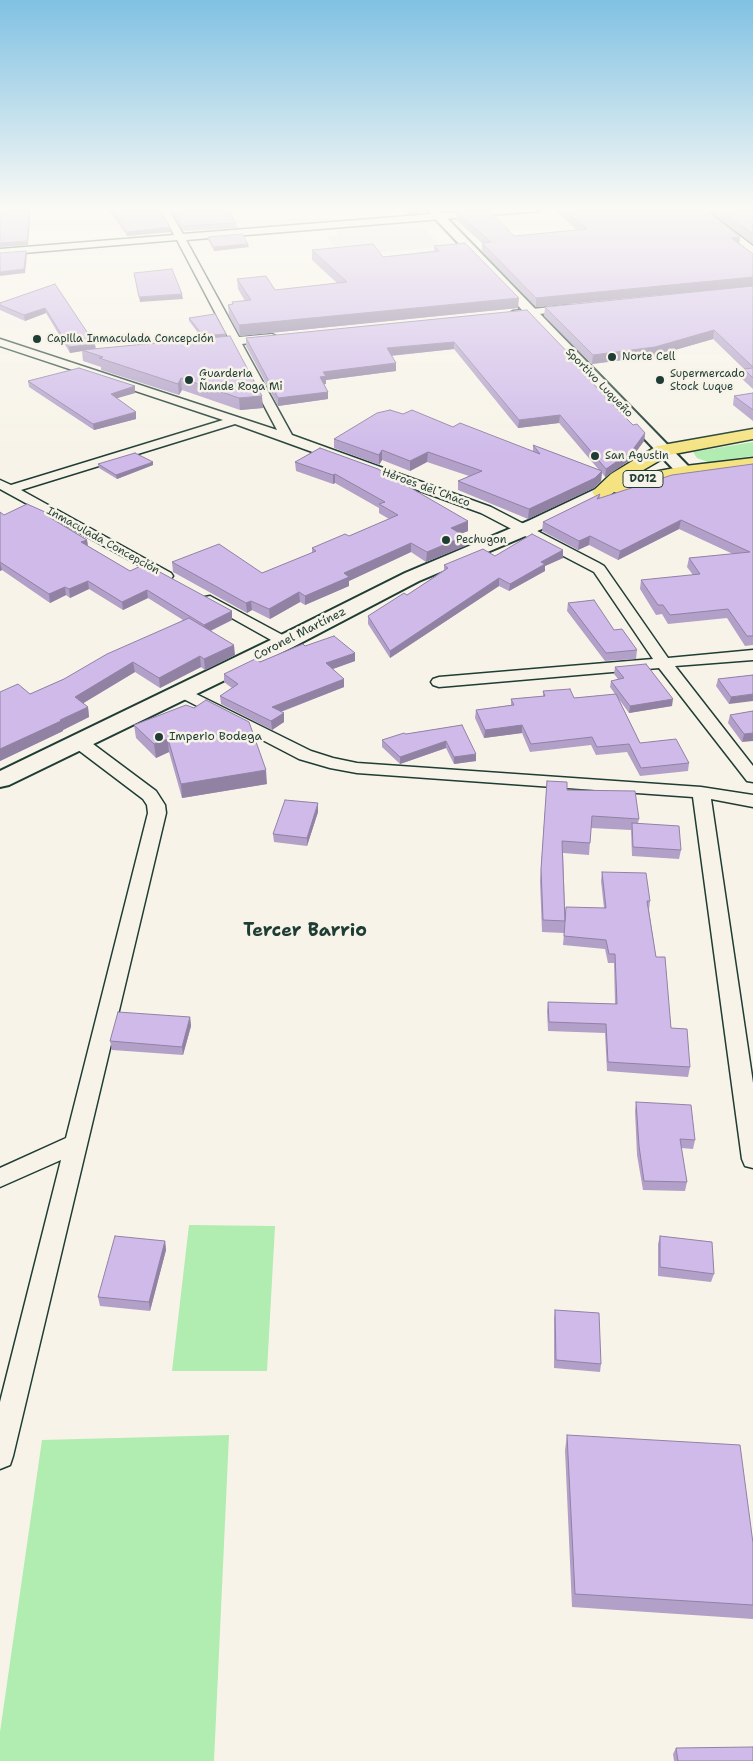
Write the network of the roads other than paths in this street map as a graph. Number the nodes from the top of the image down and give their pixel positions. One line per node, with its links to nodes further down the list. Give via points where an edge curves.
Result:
1 (208, 290): 7 (street)
2 (509, 290): 4 (street, Sportivo Luqueño)
3 (579, 307): 4 (street)
4 (530, 312): 5 (street); 15 (street, Sportivo Luqueño)
5 (501, 315)
6 (284, 336): 7 (street)
7 (235, 341): 9 (street); 14 (street)
8 (0, 342): 11 (street, Héroes del Chaco)
9 (196, 345)
10 (80, 357): 11 (street)
11 (52, 360): 12 (street, Héroes del Chaco)
12 (235, 420): 14 (street, Héroes del Chaco); 18 (street)
13 (753, 434): 15 (main road, D012)
14 (287, 437): 20 (street, Héroes del Chaco, via 486,510)
15 (664, 450): 17 (street, Sportivo Luqueño); 19 (main road, D012, via 618,478)
16 (753, 464): 17 (main road, D012)
17 (685, 472): 19 (main road, D012, via 645,479)
18 (5, 487): 21 (street, Inmaculada Concepción)
19 (602, 492): 20 (main road, Coronel Martínez / D012)
20 (522, 530): 23 (main road, Coronel Martínez / D012, via 412,577); 25 (street, Héroes del Chaco, via 599,570)
21 (182, 585)
22 (199, 594): 23 (street)
23 (285, 642): 27 (main road, Coronel Martínez / D012)
24 (753, 655): 25 (street)
25 (663, 662): 26 (street); 29 (street, Héroes del Chaco)
26 (438, 682)
27 (182, 692): 28 (main road, Coronel Martínez / D012); 31 (street, via 305,755 330,763 356,768)
28 (79, 742): 30 (main road, Coronel Martínez / D012); 33 (street, via 150,795 157,813)
29 (753, 777)
30 (0, 780)
31 (701, 792): 32 (street); 34 (street)
32 (753, 801)
33 (77, 1143): 35 (street); 36 (street)
34 (753, 1159)
35 (0, 1178)
36 (0, 1456)

